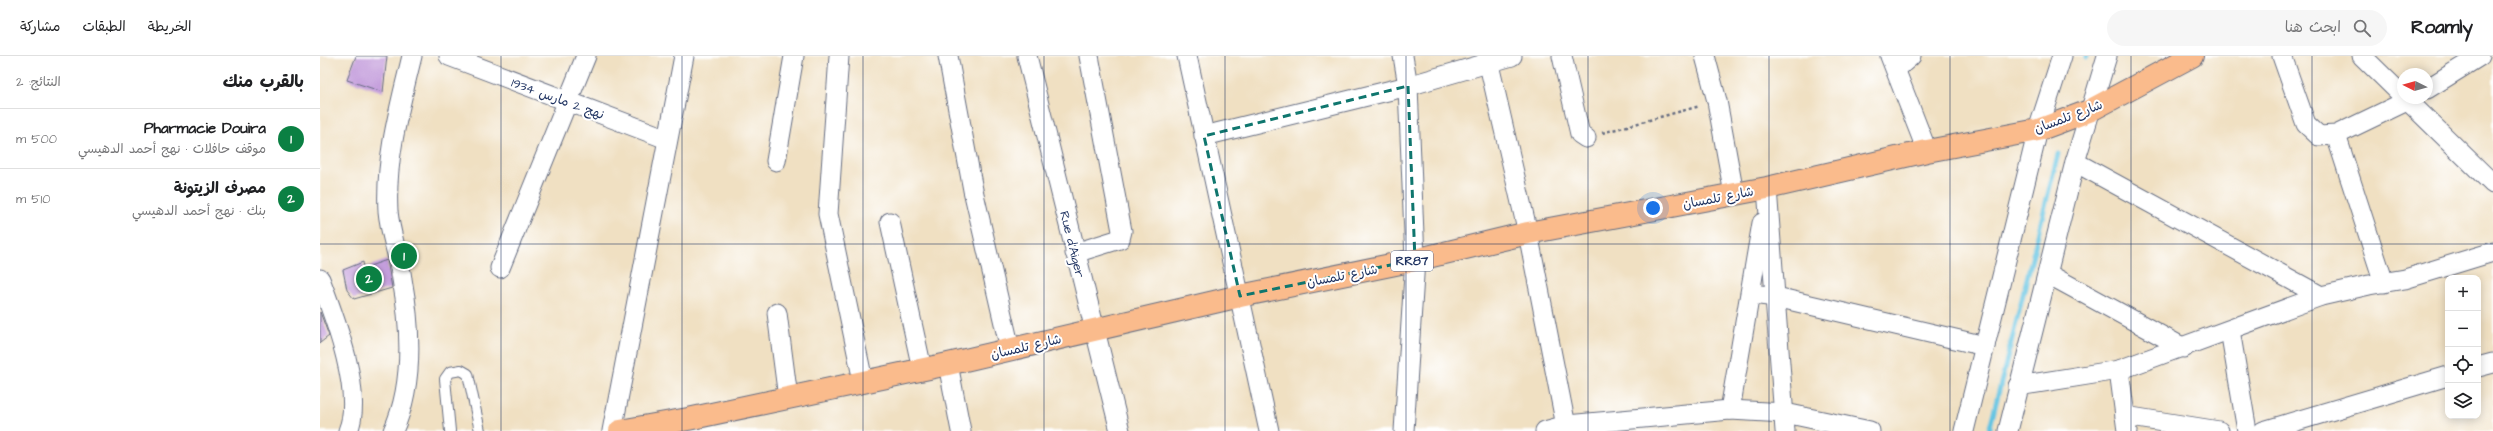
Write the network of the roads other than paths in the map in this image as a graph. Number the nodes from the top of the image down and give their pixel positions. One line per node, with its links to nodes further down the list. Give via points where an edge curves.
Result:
1 (412, 56): 76 (street, via 394,133 389,184 388,211 402,279 408,349 404,395)
2 (449, 56): 27 (street, نهج 2 مارس 1934, via 512,82)
3 (586, 56): 27 (street)
4 (684, 56): 35 (street)
5 (794, 56): 37 (street)
6 (838, 56): 67 (street, via 828,214)
7 (948, 56): 60 (street, via 973,190)
8 (1027, 56): 45 (street, Rue d'Aiger)
9 (1089, 56): 45 (street, via 1122,231 1120,239 1112,243)
10 (1190, 56): 32 (street)
11 (1403, 56): 25 (street)
12 (1512, 56): 22 (street)
13 (1562, 56): 34 (street, via 1580,134)
14 (1705, 56): 41 (street, via 1717,101)
15 (1911, 56): 23 (street)
16 (2062, 56): 31 (street)
17 (2107, 56): 30 (street)
18 (2192, 56): 30 (main road, شارع تلمسان / RR87)
19 (2282, 56): 33 (street, via 2306,124 2319,136)
20 (2362, 56): 26 (street)
21 (2480, 56): 24 (street)
22 (1488, 59): 25 (street); 43 (street)
23 (1893, 63): 36 (street)
24 (2433, 85)
25 (1408, 86): 32 (street); 46 (street)
26 (2397, 89)
27 (567, 99): 35 (street, نهج 2 مارس 1934); 47 (street)
28 (2397, 103): 33 (street)
29 (2413, 104): 39 (street)
30 (2089, 111): 31 (main road, شارع تلمسان / RR87); 38 (street)
31 (2038, 130): 36 (main road, شارع تلمسان / RR87); 58 (street)
32 (1204, 136): 52 (street)
33 (2336, 136): 50 (street)
34 (1586, 138)
35 (667, 139): 79 (street)
36 (1927, 151): 40 (main road, شارع تلمسان / RR87)
37 (776, 161)
38 (2075, 162): 48 (street); 54 (street)
39 (2493, 184)
40 (1768, 188): 41 (main road, شارع تلمسان / RR87); 51 (street); 53 (street)
41 (1734, 194): 43 (main road, شارع تلمسان / RR87)
42 (890, 222): 64 (street)
43 (1528, 233): 46 (main road, شارع تلمسان / RR87); 74 (street)
44 (2493, 252): 50 (street)
45 (1076, 253): 56 (street, Rue d'Aiger)
46 (1415, 260): 52 (main road, شارع تلمسان / RR87); 84 (street)
47 (500, 268)
48 (2048, 274): 59 (street); 68 (street)
49 (320, 279): 75 (street, via 342,341 351,385 352,407)
50 (2384, 283): 54 (street)
51 (1752, 294): 53 (street); 70 (street)
52 (1240, 296): 56 (main road, شارع تلمسان / RR87); 83 (street)
53 (1776, 296): 58 (street); 71 (street)
54 (2321, 296): 57 (street)
55 (777, 313): 69 (street)
56 (1094, 330): 60 (main road, شارع تلمسان / RR87); 82 (street, Rue d'Aiger)
57 (2230, 330): 59 (street); 90 (street)
58 (1985, 346): 87 (street)
59 (2184, 348): 65 (street)
60 (1010, 349): 62 (main road, شارع تلمسان / RR87)
61 (2493, 363): 63 (street)
62 (948, 364): 64 (main road, شارع تلمسان / RR87); 81 (street)
63 (2481, 366)
64 (922, 369): 67 (main road, شارع تلمسان / RR87)
65 (2120, 370): 68 (street); 72 (street)
66 (2445, 377): 91 (street)
67 (863, 381): 69 (main road, شارع تلمسان / RR87)
68 (2018, 386): 88 (street)
69 (788, 398): 73 (main road, شارع تلمسان / RR87)
70 (1730, 410): 71 (street); 74 (street)
71 (1785, 422): 86 (street)
72 (2126, 423): 89 (street)
73 (688, 425): 80 (main road, شارع تلمسان / RR87)
74 (1567, 428): 85 (street)
75 (348, 431)
76 (393, 431)
77 (450, 431): 78 (lane, via 445,379 450,372 461,370 468,374)
78 (480, 431)
79 (612, 431)
80 (620, 431)
81 (961, 431)
82 (1120, 431)
83 (1269, 431)
84 (1404, 431)
85 (1545, 431)
86 (1870, 431)
87 (1964, 431)
88 (2008, 431)
89 (2219, 431)
90 (2247, 431)
91 (2263, 431)

